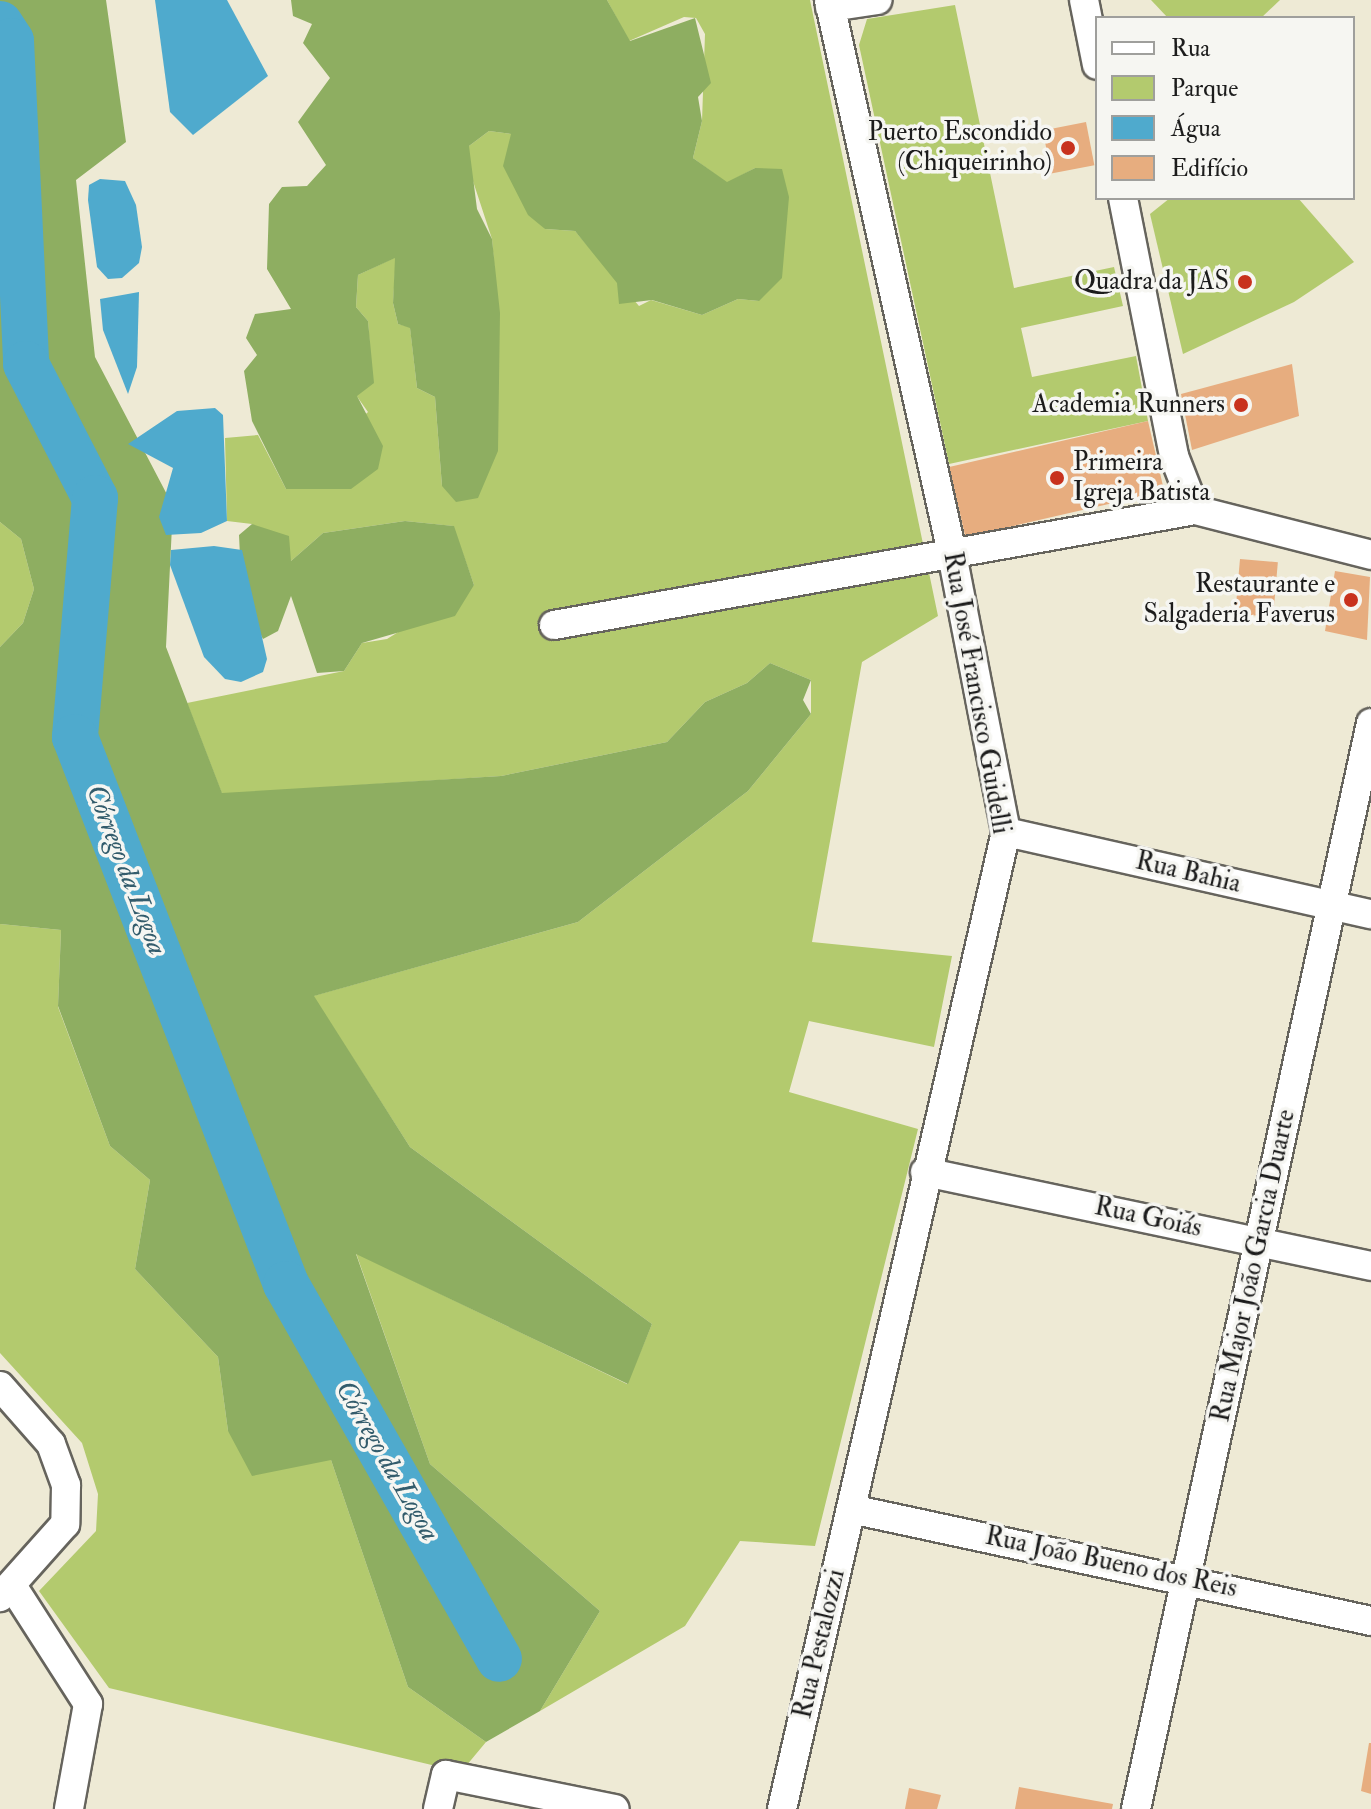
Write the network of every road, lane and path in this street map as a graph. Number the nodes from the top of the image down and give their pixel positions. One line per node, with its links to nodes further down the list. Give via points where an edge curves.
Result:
1 (877, 0): 3 (street)
2 (1084, 0): 4 (street)
3 (829, 4): 7 (street, Rua José Francisco Guidelli)
4 (1095, 55)
5 (1123, 200): 6 (street, via 1174,456)
6 (1195, 510): 7 (street); 8 (street)
7 (952, 553): 9 (street); 11 (street, Rua José Francisco Guidelli)
8 (1371, 555)
9 (554, 625)
10 (1371, 723): 12 (street, Rua Major João Garcia Duarte)
11 (1006, 832): 12 (street, Rua Bahia); 14 (street, Rua José Francisco Guidelli)
12 (1331, 906): 13 (street, Rua Bahia); 15 (street, Rua Major João Garcia Duarte)
13 (1371, 914)
14 (925, 1172): 15 (street, Rua Goiás); 18 (street, Rua José Francisco Guidelli)
15 (1259, 1241): 16 (street, Rua Goiás); 20 (street, Rua Major João Garcia Duarte)
16 (1371, 1266)
17 (0, 1386): 21 (street, via 51,1444 66,1485 65,1524)
18 (857, 1478): 19 (street, Rua Pestalozzi)
19 (851, 1509): 20 (street, Rua João Bueno dos Reis); 26 (street, Rua Pestalozzi)
20 (1187, 1578): 22 (street, Rua João Bueno dos Reis); 27 (street, Rua Major João Garcia Duarte)
21 (6, 1592): 23 (street, via 88,1704)
22 (1371, 1621)
23 (69, 1809)
24 (438, 1809): 25 (street, via 446,1775)
25 (615, 1809)
26 (782, 1809)
27 (1136, 1809)

